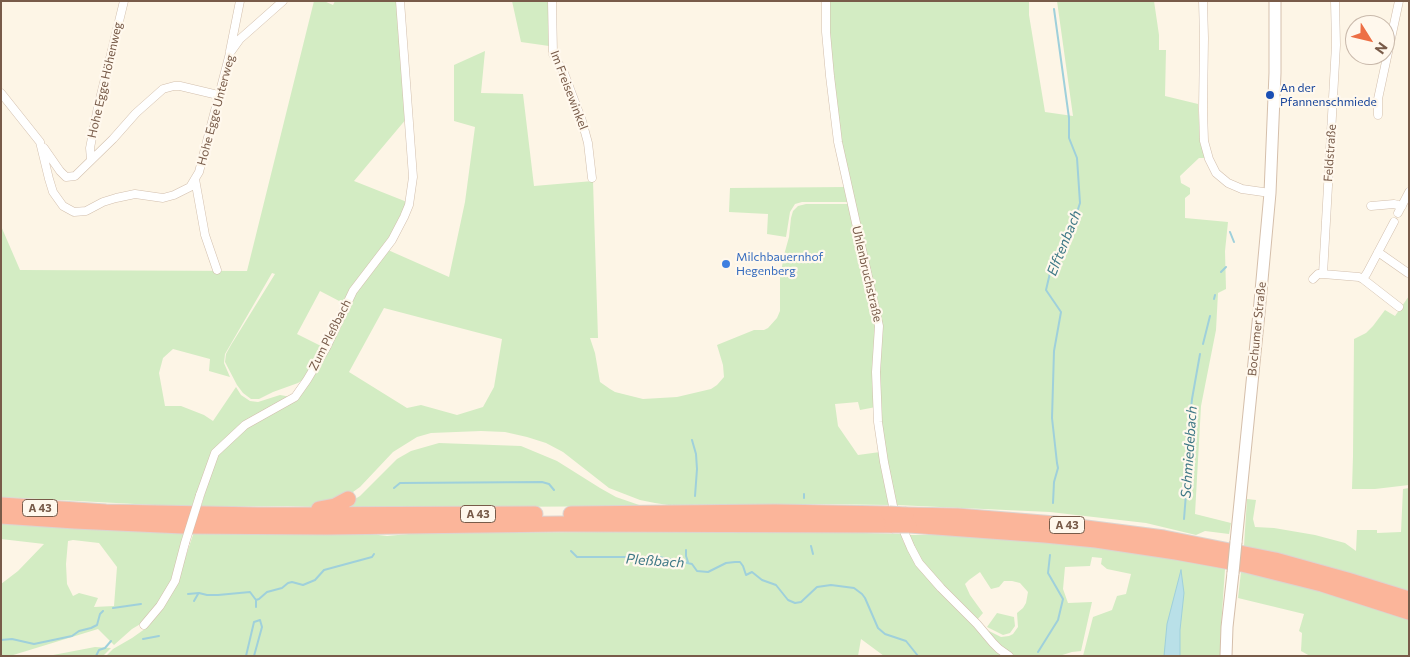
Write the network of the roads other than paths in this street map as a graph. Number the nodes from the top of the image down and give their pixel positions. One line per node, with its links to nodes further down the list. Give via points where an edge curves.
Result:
1 (124, 1): 16 (street, Hohe Egge Höhenweg, via 98,106 90,148)
2 (240, 1): 11 (street)
3 (283, 1): 11 (street, Hohe Egge Unterweg)
4 (400, 1): 42 (street, Zum Pleßbach, bridge, via 413,164 409,205 392,240 353,291 326,348 295,397 246,425 215,454 175,581)
5 (552, 1): 17 (street, Im Freisewinkel, via 553,54 580,114)
6 (826, 1): 43 (street, Uhlenbruchstraße, via 826,32 838,142 879,326 876,372 878,422 893,506 919,563 993,644)
7 (1202, 1): 19 (street, via 1204,141 1209,159 1216,173 1228,183 1242,189)
8 (1276, 1): 19 (main road, Bochumer Straße)
9 (1335, 1): 28 (street, Feldstraße, via 1336,45)
10 (1399, 1): 14 (street, via 1378,99)
11 (230, 52): 13 (street, Hohe Egge Unterweg)
12 (1, 93): 15 (street, Hohe Egge Unterweg)
13 (218, 95): 16 (street, via 180,86 163,88); 18 (street, Hohe Egge Unterweg, via 202,164)
14 (1378, 115)
15 (40, 142): 16 (street, via 66,177 74,176); 18 (street, Hohe Egge Unterweg, via 53,192 63,206 74,212 134,194 162,198 174,195 190,187)
16 (91, 160)
17 (592, 178)
18 (195, 179): 26 (street, Hohe Egge Unterweg, via 205,235)
19 (1270, 193): 44 (main road, Bochumer Straße, bridge)
20 (1408, 194): 22 (street)
21 (1371, 206): 22 (street)
22 (1402, 206): 23 (street)
23 (1398, 214)
24 (1394, 222): 25 (street)
25 (1378, 252): 27 (street); 30 (street)
26 (216, 270)
27 (1408, 273)
28 (1323, 274): 29 (street); 30 (street)
29 (1313, 279)
30 (1362, 279): 31 (street)
31 (1399, 306)
32 (348, 500): 36 (highway, via 322,509)
33 (646, 503): 35 (highway)
34 (1, 505): 36 (highway, A 43)
35 (698, 512): 36 (highway, A 43); 38 (highway, A 43, via 775,512)
36 (258, 515)
37 (1, 516): 38 (highway, A 43, via 183,526 326,527)
38 (891, 520): 39 (highway, A 43, bridge)
39 (908, 520): 40 (highway, A 43, via 957,516 1164,538 1275,560); 41 (highway, A 43, via 1096,540 1242,564)
40 (1409, 600)
41 (1409, 612)
42 (144, 625)
43 (1009, 656)
44 (1226, 656)

